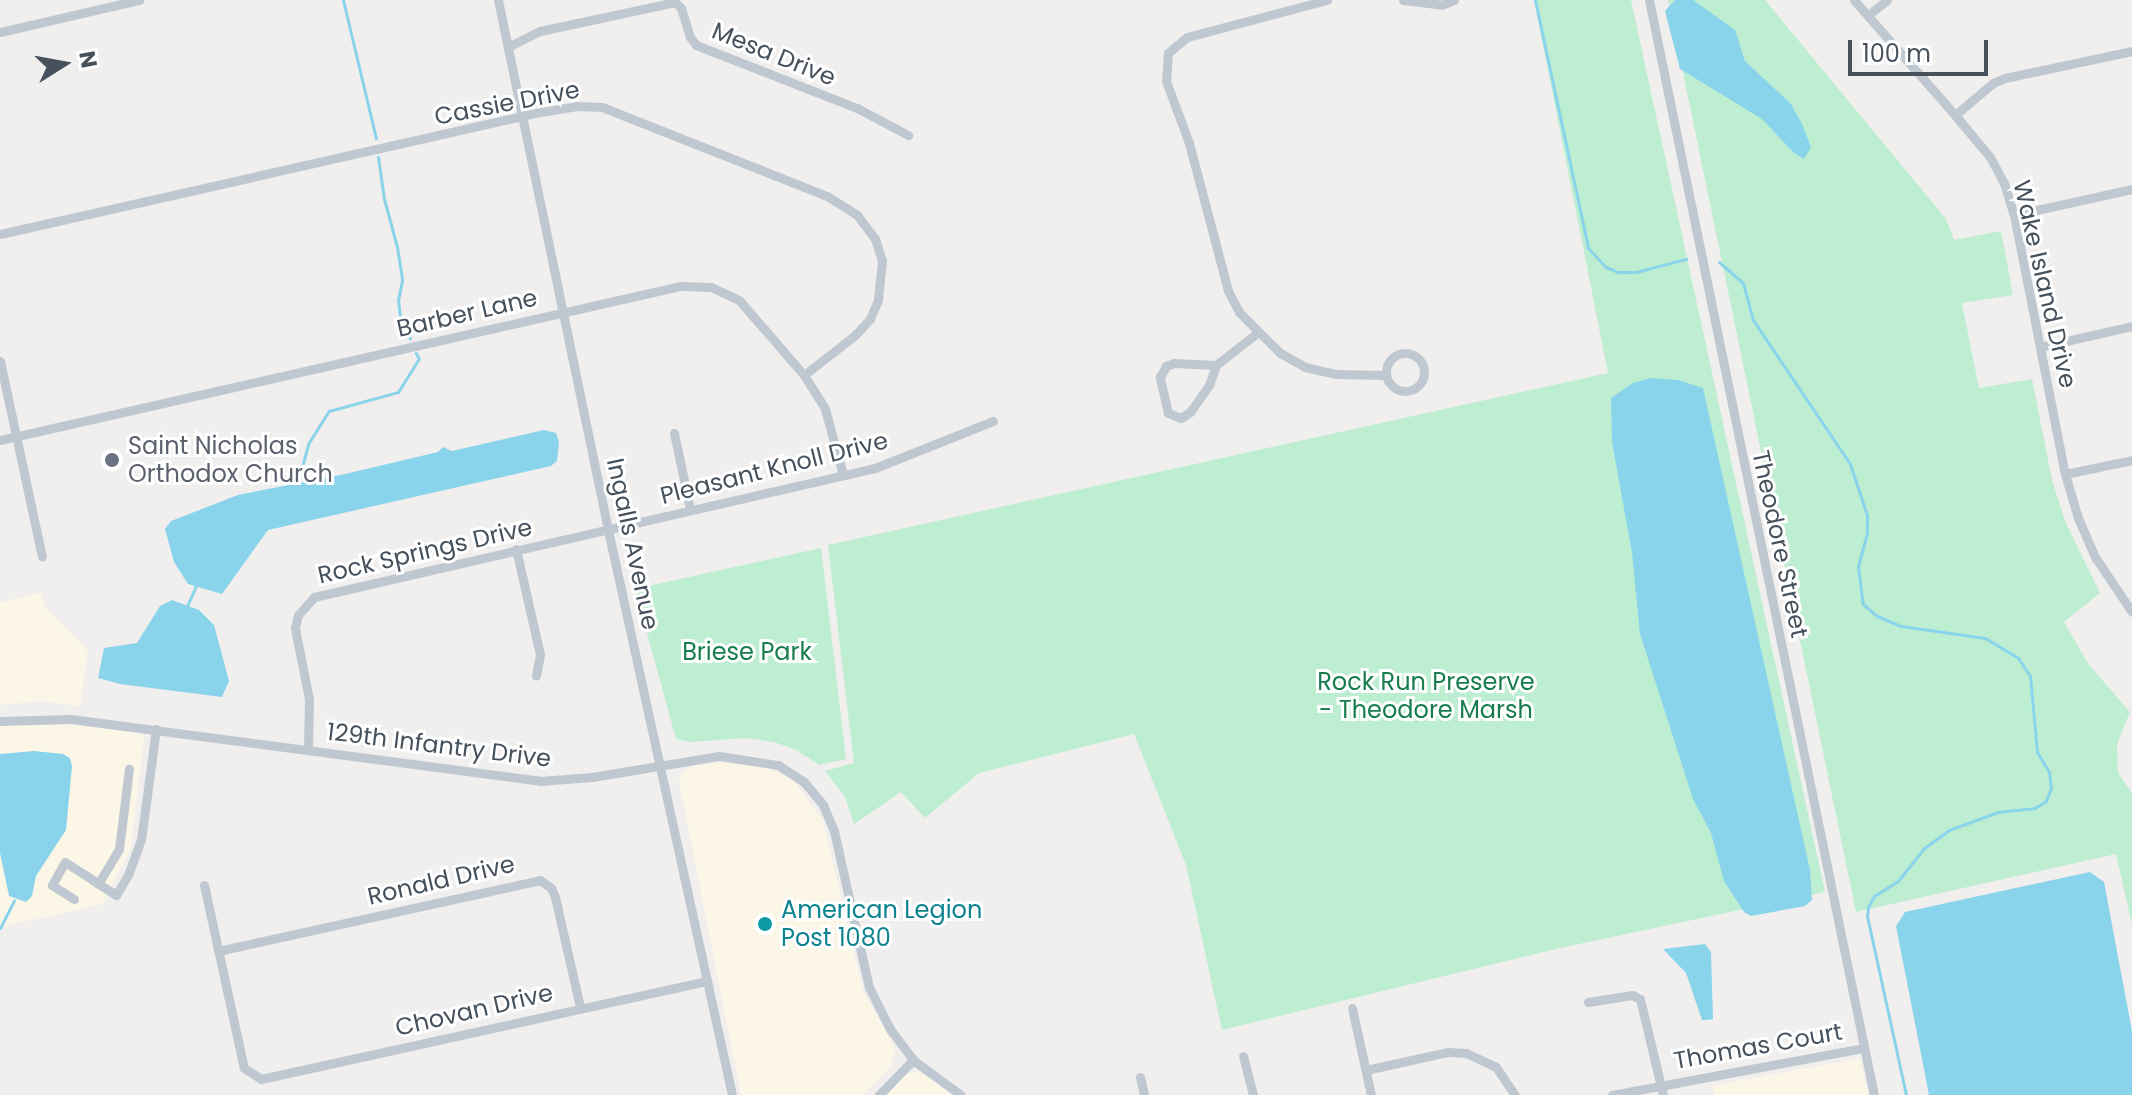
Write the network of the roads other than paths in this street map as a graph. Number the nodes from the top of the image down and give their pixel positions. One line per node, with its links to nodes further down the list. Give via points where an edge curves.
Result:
1 (139, 0): 10 (street)
2 (498, 0): 11 (street, Ingalls Avenue)
3 (1327, 0): 21 (street, via 1187,37 1168,53 1164,68 1228,291)
4 (1403, 0): 5 (street, via 1441,5)
5 (1454, 0)
6 (1649, 0): 53 (street, Theodore Street)
7 (1854, 0): 9 (street, Wake Island Drive)
8 (1887, 0): 9 (street)
9 (1868, 15): 13 (street, Wake Island Drive)
10 (0, 32)
11 (508, 47): 14 (street, Ingalls Avenue); 15 (street, Mesa Drive, via 540,31 675,2 696,45 857,108)
12 (2132, 51): 13 (street, via 2005,78)
13 (1955, 115): 17 (street, Wake Island Drive, via 1998,169)
14 (523, 116): 18 (street, Cassie Drive); 19 (street, Ingalls Avenue); 25 (street, Cassie Drive, via 602,107 827,196 857,215 875,239 882,261 878,300 854,336)
15 (908, 135)
16 (2132, 189): 17 (street)
17 (2014, 215): 22 (street, Wake Island Drive)
18 (0, 234)
19 (565, 312): 25 (street, Barber Lane, via 680,286 711,287 739,300); 29 (street, Barber Lane); 35 (street, Ingalls Avenue)
20 (2132, 326): 22 (street)
21 (1257, 333): 24 (street); 26 (street, via 1305,367)
22 (2040, 347): 32 (street, Wake Island Drive)
23 (0, 361): 29 (street)
24 (1216, 365): 24 (street, via 1166,366 1160,377 1168,413 1181,418 1190,412)
25 (804, 375): 33 (street, Barber Lane, via 825,409)
26 (1385, 375): 26 (street, via 1392,387 1413,390 1423,381 1424,367 1417,356 1405,352 1389,363)
27 (993, 421): 33 (street, Pleasant Knoll Drive, via 875,468)
28 (674, 433): 34 (street)
29 (16, 437): 30 (street, Barber Lane); 37 (street)
30 (0, 440)
31 (2132, 460): 32 (street)
32 (2065, 474): 38 (street, Wake Island Drive, via 2095,557)
33 (843, 475): 34 (street, Pleasant Knoll Drive)
34 (690, 509): 35 (street, Pleasant Knoll Drive)
35 (608, 530): 36 (street, Rock Springs Drive); 43 (street, Ingalls Avenue)
36 (516, 549): 39 (street, via 540,655); 42 (street, Rock Springs Drive, via 331,591 306,605 298,615 295,640 309,699)
37 (42, 557)
38 (2132, 612)
39 (536, 676)
40 (0, 721): 41 (street, 129th Infantry Drive, via 71,719)
41 (156, 729): 42 (street, 129th Infantry Drive); 45 (street, via 141,840 128,875 116,895)
42 (308, 750): 43 (street, 129th Infantry Drive, via 540,781)
43 (660, 764): 49 (street, Ingalls Avenue); 55 (street, 129th Infantry Drive, via 719,756 750,758 778,765 804,782 823,805 834,831 869,987)
44 (129, 769): 45 (street, via 119,849)
45 (98, 884): 47 (street, via 65,862 52,885)
46 (204, 885): 48 (street)
47 (74, 899)
48 (218, 951): 51 (street, Ronald Drive, via 540,880 555,897); 51 (street, Chovan Drive, via 244,1068 261,1079)
49 (707, 981): 51 (street, Chovan Drive); 59 (street, Ingalls Avenue)
50 (1588, 1002): 58 (street, Thomas Court, via 1632,995 1640,999)
51 (580, 1007)
52 (1352, 1008): 56 (street)
53 (1863, 1048): 58 (street, Thomas Court); 68 (street, Theodore Street)
54 (1243, 1056): 63 (street)
55 (913, 1060): 60 (street); 61 (street, 129th Infantry Drive)
56 (1366, 1070): 64 (street); 65 (street, via 1448,1052 1466,1053 1496,1067)
57 (1140, 1077): 62 (street)
58 (1660, 1084): 66 (street, Thomas Court); 67 (street, Thomas Court)
59 (732, 1095)
60 (879, 1095)
61 (961, 1095)
62 (1144, 1095)
63 (1253, 1095)
64 (1371, 1095)
65 (1515, 1095)
66 (1612, 1095)
67 (1663, 1095)
68 (1874, 1095)

